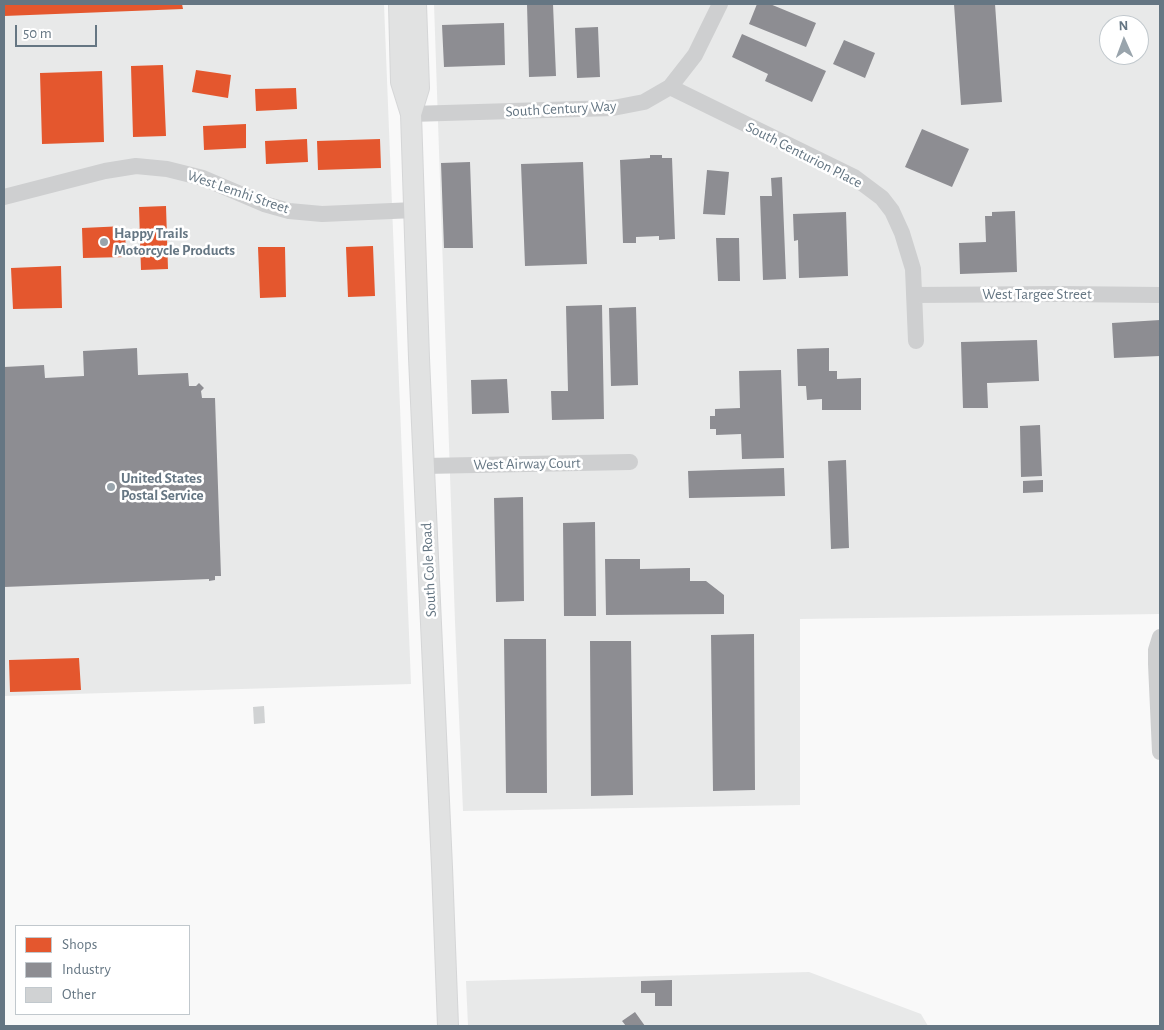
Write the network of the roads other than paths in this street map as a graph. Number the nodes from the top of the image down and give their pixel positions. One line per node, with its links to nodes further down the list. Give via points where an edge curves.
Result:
1 (399, 4): 5 (main road, South Cole Road, via 401,82)
2 (416, 4): 5 (main road, South Cole Road, via 419,88)
3 (720, 4): 4 (street, South Century Way, via 695,55)
4 (670, 87): 5 (street, South Century Way, via 644,102 613,108); 8 (street, South Centurion Place, via 854,177 882,198 892,211 905,242 913,269)
5 (411, 114): 7 (main road, South Cole Road)
6 (4, 197): 7 (street, West Lemhi Street, via 136,166 203,178 289,211 322,214)
7 (415, 210): 12 (main road, South Cole Road)
8 (914, 295): 9 (street, West Targee Street); 10 (street, South Centurion Place)
9 (1160, 295)
10 (916, 341)
11 (630, 462): 12 (street, West Airway Court)
12 (424, 466): 15 (main road, South Cole Road)
13 (1160, 637): 14 (street, via 1156,650)
14 (1160, 752)
15 (448, 1026)

